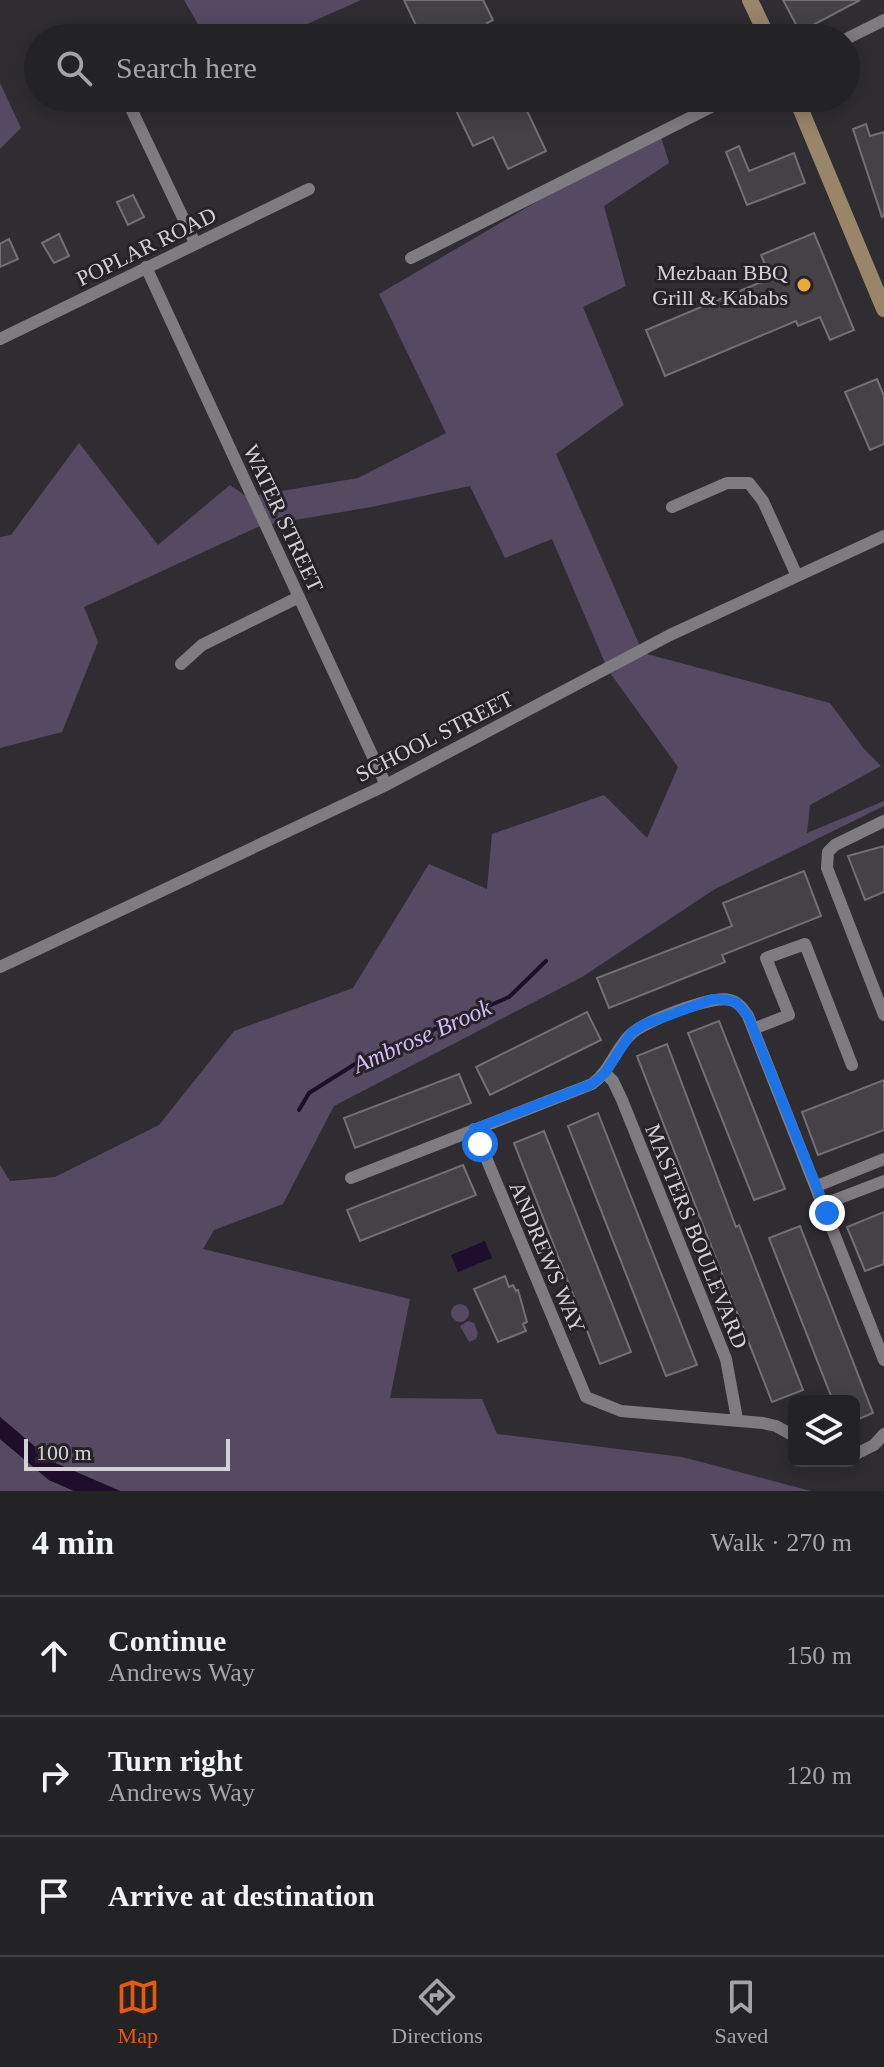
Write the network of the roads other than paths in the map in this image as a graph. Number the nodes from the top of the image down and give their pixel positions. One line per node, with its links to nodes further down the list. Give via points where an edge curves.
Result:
1 (750, 0): 3 (main road)
2 (884, 20): 4 (street)
3 (761, 24)
4 (860, 32)
5 (133, 112): 9 (street)
6 (701, 112): 10 (street)
7 (802, 112): 12 (main road)
8 (309, 189): 9 (street, POPLAR ROAD)
9 (195, 243): 11 (street, POPLAR ROAD)
10 (411, 258)
11 (146, 267): 13 (street, POPLAR ROAD); 17 (street, WATER STREET)
12 (884, 306)
13 (0, 339)
14 (672, 507): 16 (street, via 727,483 749,483 763,501)
15 (884, 536): 16 (street, SCHOOL STREET)
16 (797, 576): 19 (street, SCHOOL STREET, via 670,635)
17 (299, 597): 18 (street, via 202,645); 19 (street, WATER STREET)
18 (181, 664)
19 (386, 785): 21 (street, SCHOOL STREET)
20 (884, 821): 22 (street, via 835,845 828,852 827,868)
21 (0, 967)
22 (884, 1015)
23 (753, 1029): 24 (street, via 789,1015 766,958 805,944); 25 (street, via 737,1003 713,999 631,1033); 30 (street)
24 (852, 1065)
25 (605, 1073): 26 (street, via 592,1084); 33 (street, MASTERS BOULEVARD, via 622,1100 726,1359)
26 (474, 1129): 28 (street); 33 (street, ANDREWS WAY, via 586,1397 621,1411)
27 (884, 1159): 30 (street)
28 (351, 1178)
29 (884, 1181): 31 (street)
30 (817, 1186): 31 (street)
31 (824, 1204): 32 (street)
32 (884, 1360)
33 (737, 1419): 34 (street, ANDREWS WAY)
34 (788, 1433)
35 (884, 1434): 36 (street)
36 (860, 1452)

